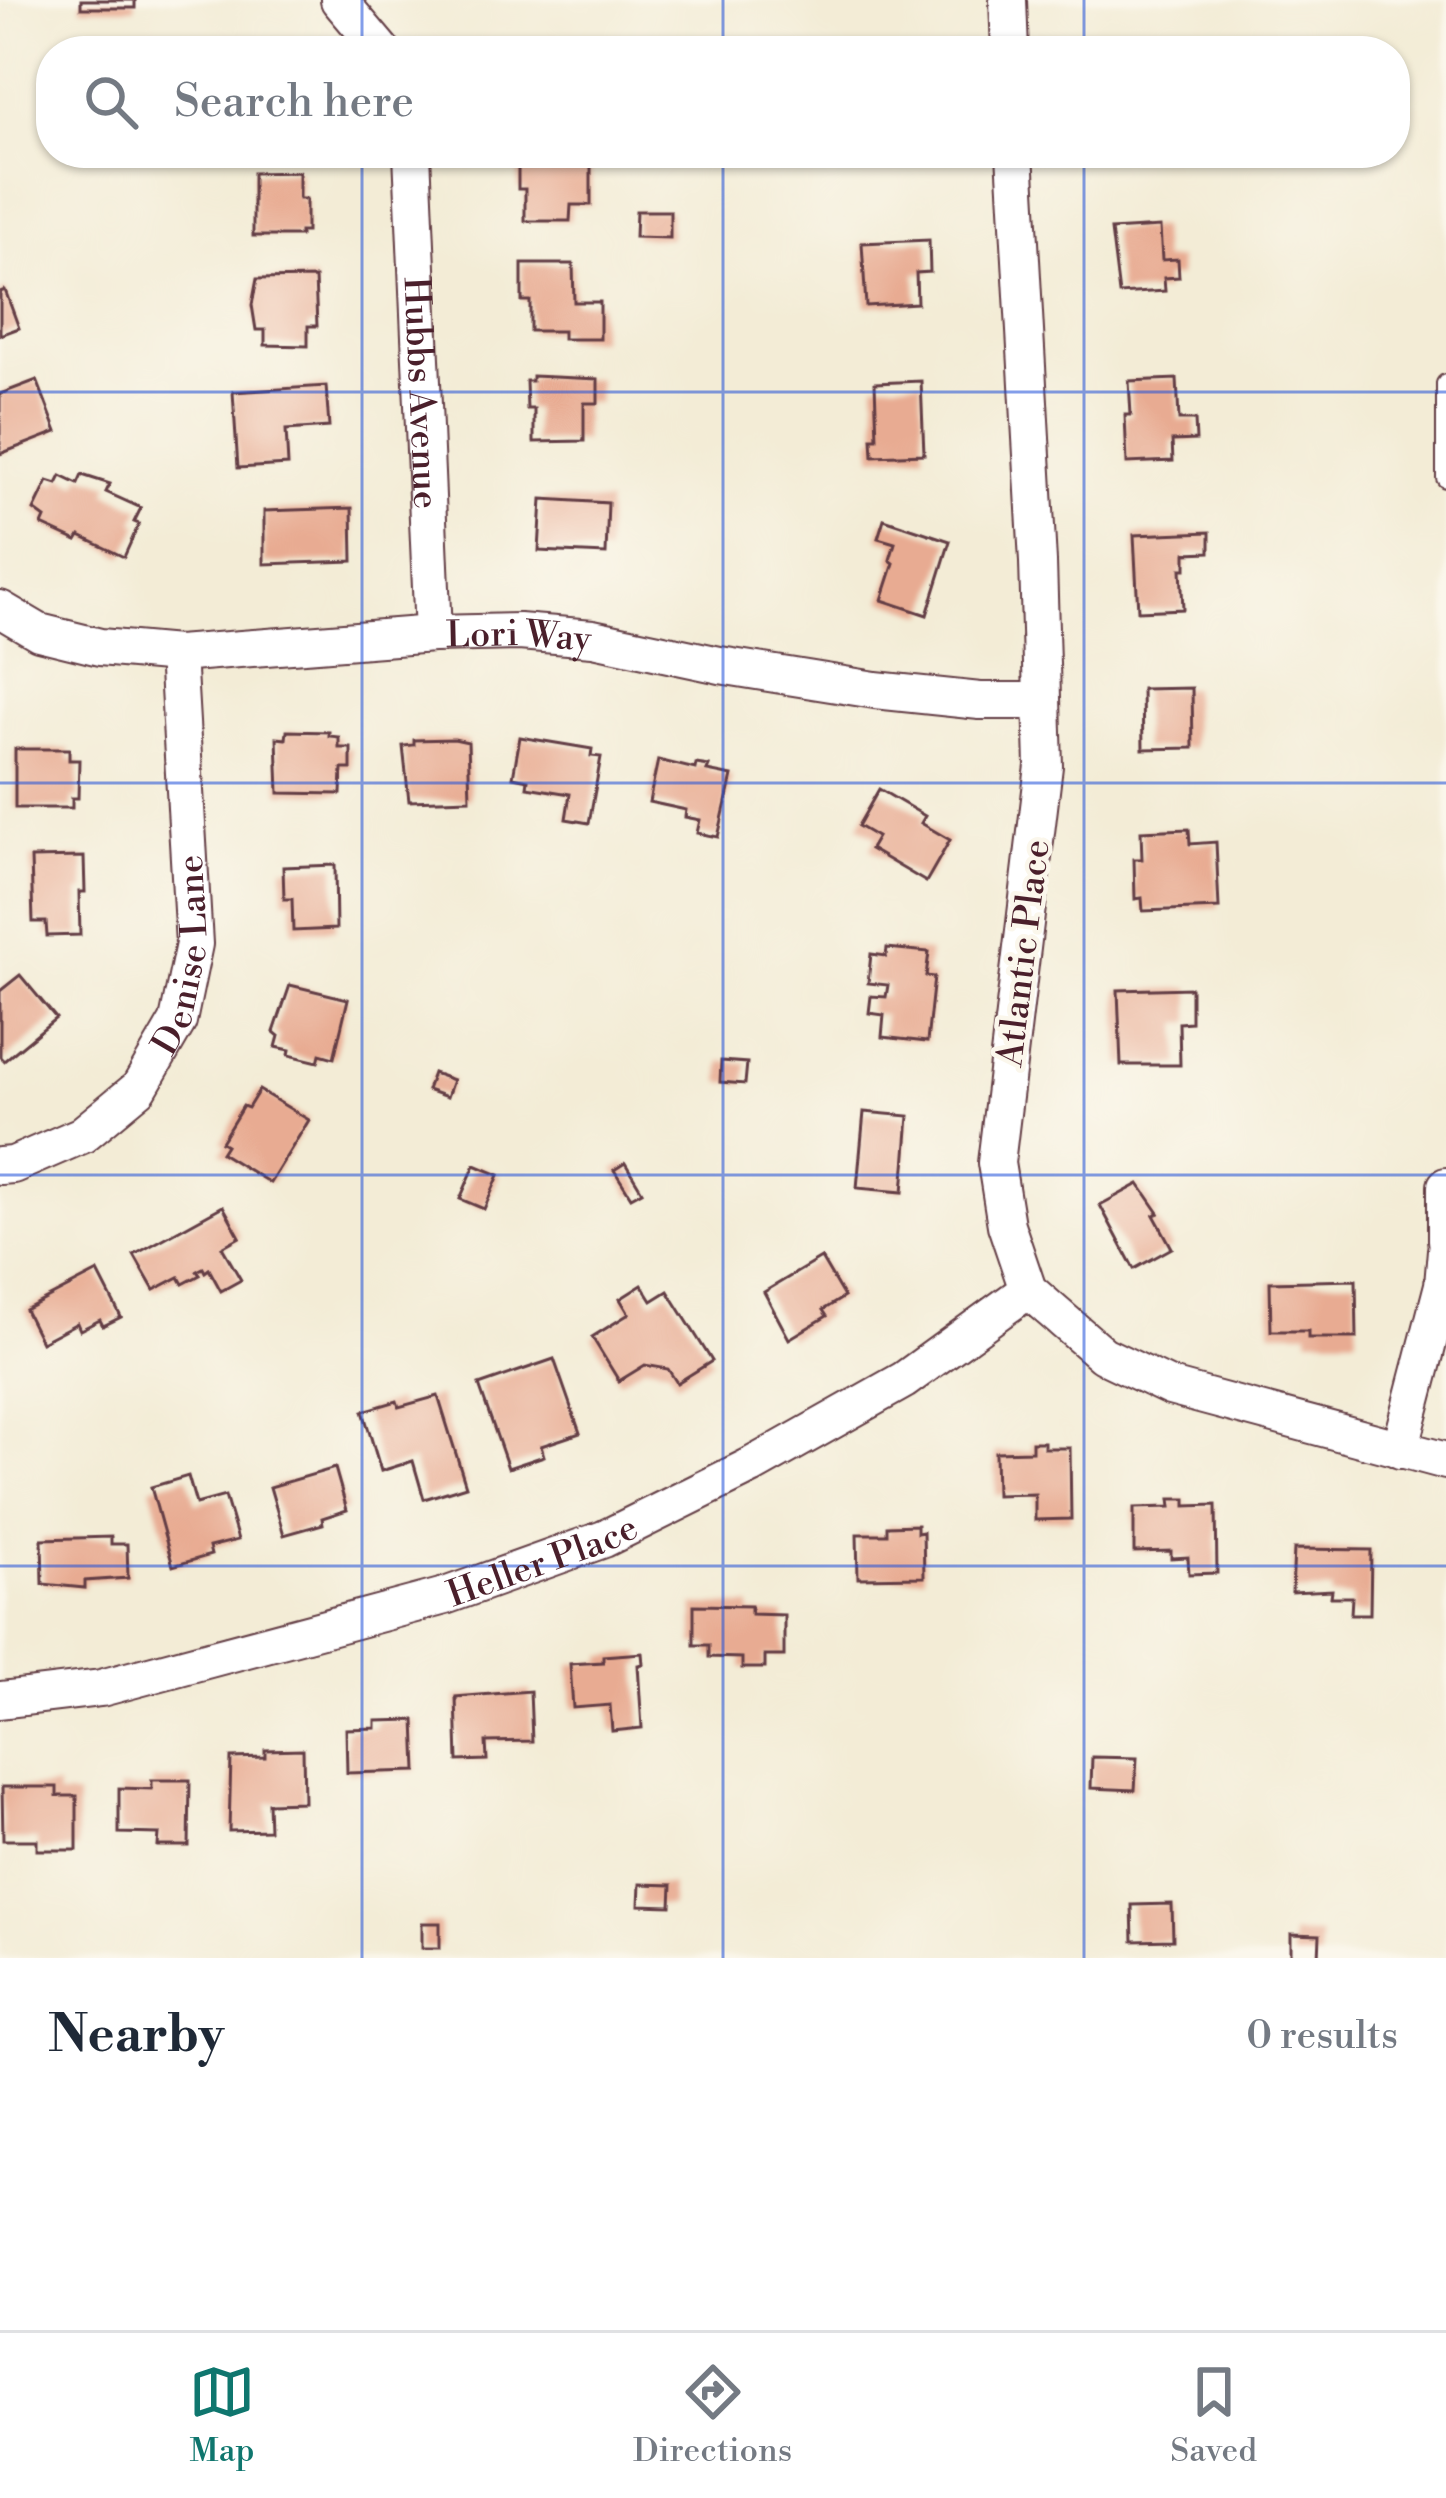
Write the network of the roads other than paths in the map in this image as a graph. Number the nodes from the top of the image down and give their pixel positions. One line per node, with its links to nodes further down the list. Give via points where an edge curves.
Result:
1 (340, 0): 3 (street)
2 (1008, 0): 4 (street)
3 (370, 36)
4 (1009, 36)
5 (413, 168): 10 (street, Hubbs Avenue)
6 (1017, 168): 12 (street, Atlantic Place)
7 (1446, 384): 8 (lane)
8 (1446, 478)
9 (0, 609): 11 (street, Lori Way, via 39,632)
10 (433, 634): 11 (street, Lori Way); 12 (street, Lori Way, via 593,638 874,690)
11 (177, 654): 13 (street, Denise Lane, via 194,944 178,1021 140,1088 111,1112 82,1135)
12 (1041, 701): 17 (street, Atlantic Place, via 1037,845 996,1163)
13 (0, 1166)
14 (1446, 1186): 15 (street)
15 (1446, 1240)
16 (1446, 1250): 18 (street)
17 (1028, 1290): 18 (street, via 1103,1355 1170,1387); 20 (street, Heller Place, via 904,1380 604,1539 445,1596 100,1688)
18 (1400, 1450): 19 (street)
19 (1446, 1462)
20 (0, 1700)

